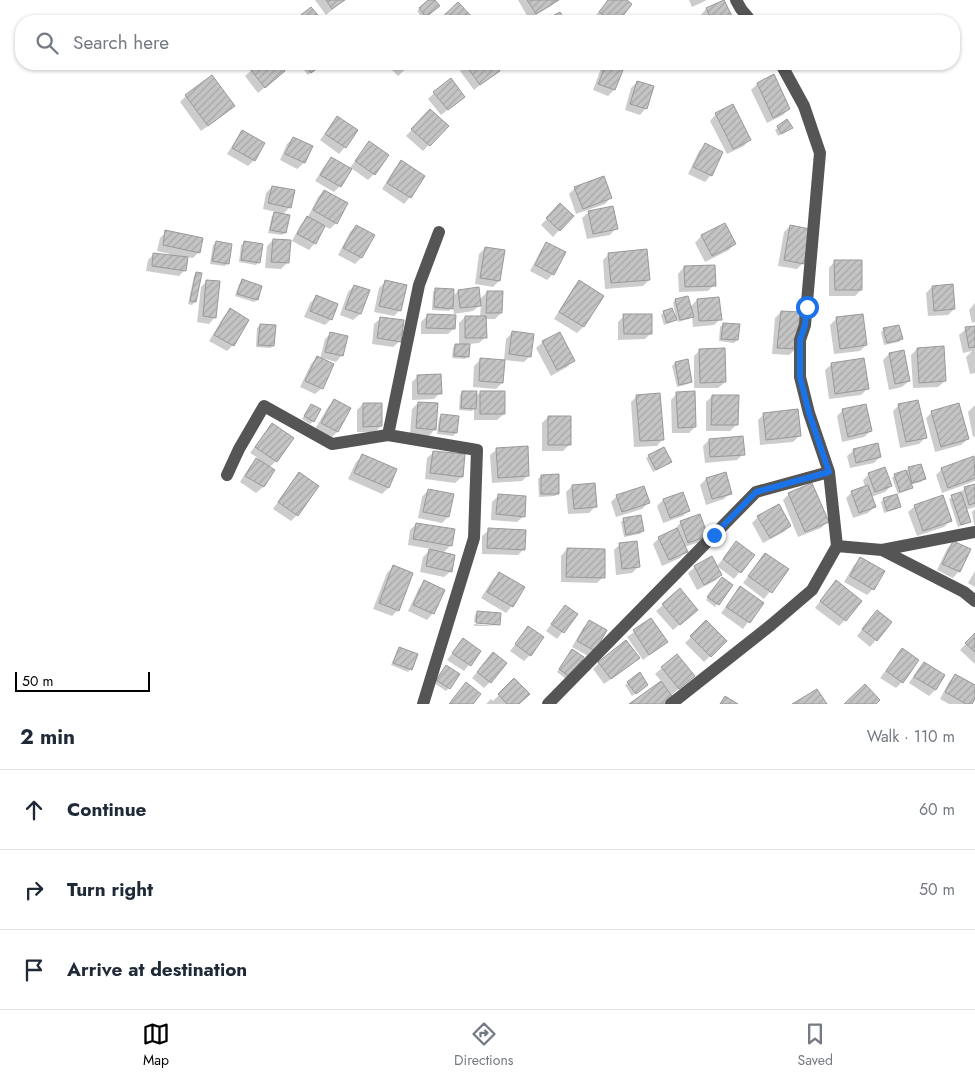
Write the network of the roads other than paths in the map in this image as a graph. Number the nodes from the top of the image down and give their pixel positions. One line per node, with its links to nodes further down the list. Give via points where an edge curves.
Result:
1 (736, 0): 2 (street)
2 (746, 15)
3 (784, 70): 6 (street, via 804,106 820,153 807,307 800,340 800,377)
4 (439, 232): 5 (street, via 419,285)
5 (388, 435): 7 (street, via 332,444 264,406); 12 (street, via 477,450 474,538)
6 (829, 472): 9 (street); 13 (street, via 756,492)
7 (227, 475)
8 (975, 532): 10 (street)
9 (837, 546): 10 (street); 14 (street, via 812,590)
10 (882, 550): 11 (street, via 964,592)
11 (975, 601)
12 (423, 704)
13 (548, 704)
14 (671, 704)

